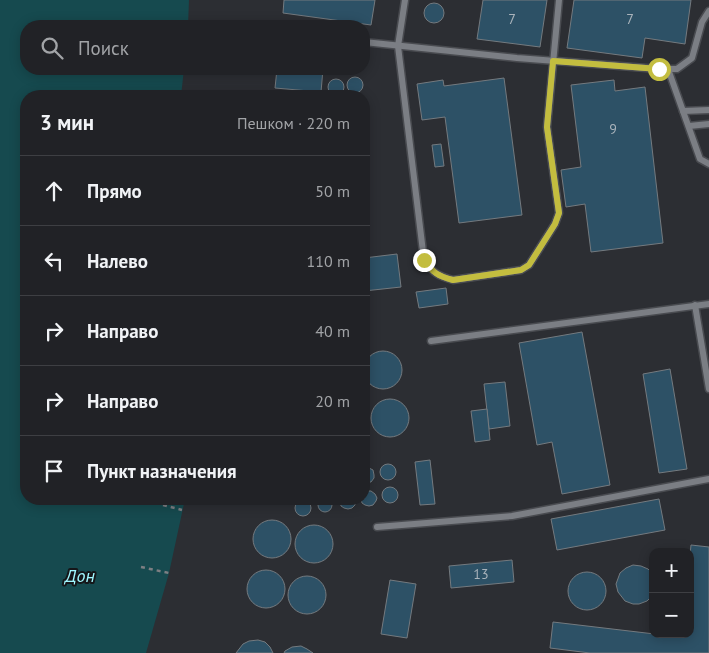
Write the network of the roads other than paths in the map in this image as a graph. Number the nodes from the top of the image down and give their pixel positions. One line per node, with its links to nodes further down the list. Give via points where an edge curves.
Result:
1 (404, 0): 5 (lane)
2 (559, 0): 6 (lane)
3 (709, 11): 7 (lane, via 702,22 692,58 677,69)
4 (370, 43): 5 (lane)
5 (398, 46): 6 (lane); 6 (lane, via 424,260 431,271 453,280 521,270 529,265 555,224 559,213 547,127)
6 (553, 61): 7 (lane)
7 (668, 69): 9 (lane)
8 (709, 110): 9 (lane)
9 (683, 111): 11 (lane)
10 (709, 124): 11 (lane)
11 (688, 126): 12 (lane, via 700,159)
12 (709, 164)
13 (709, 304): 14 (lane)
14 (695, 305): 15 (lane); 16 (lane)
15 (431, 341)
16 (709, 389)
17 (709, 478): 18 (lane, via 512,516)
18 (377, 527)

